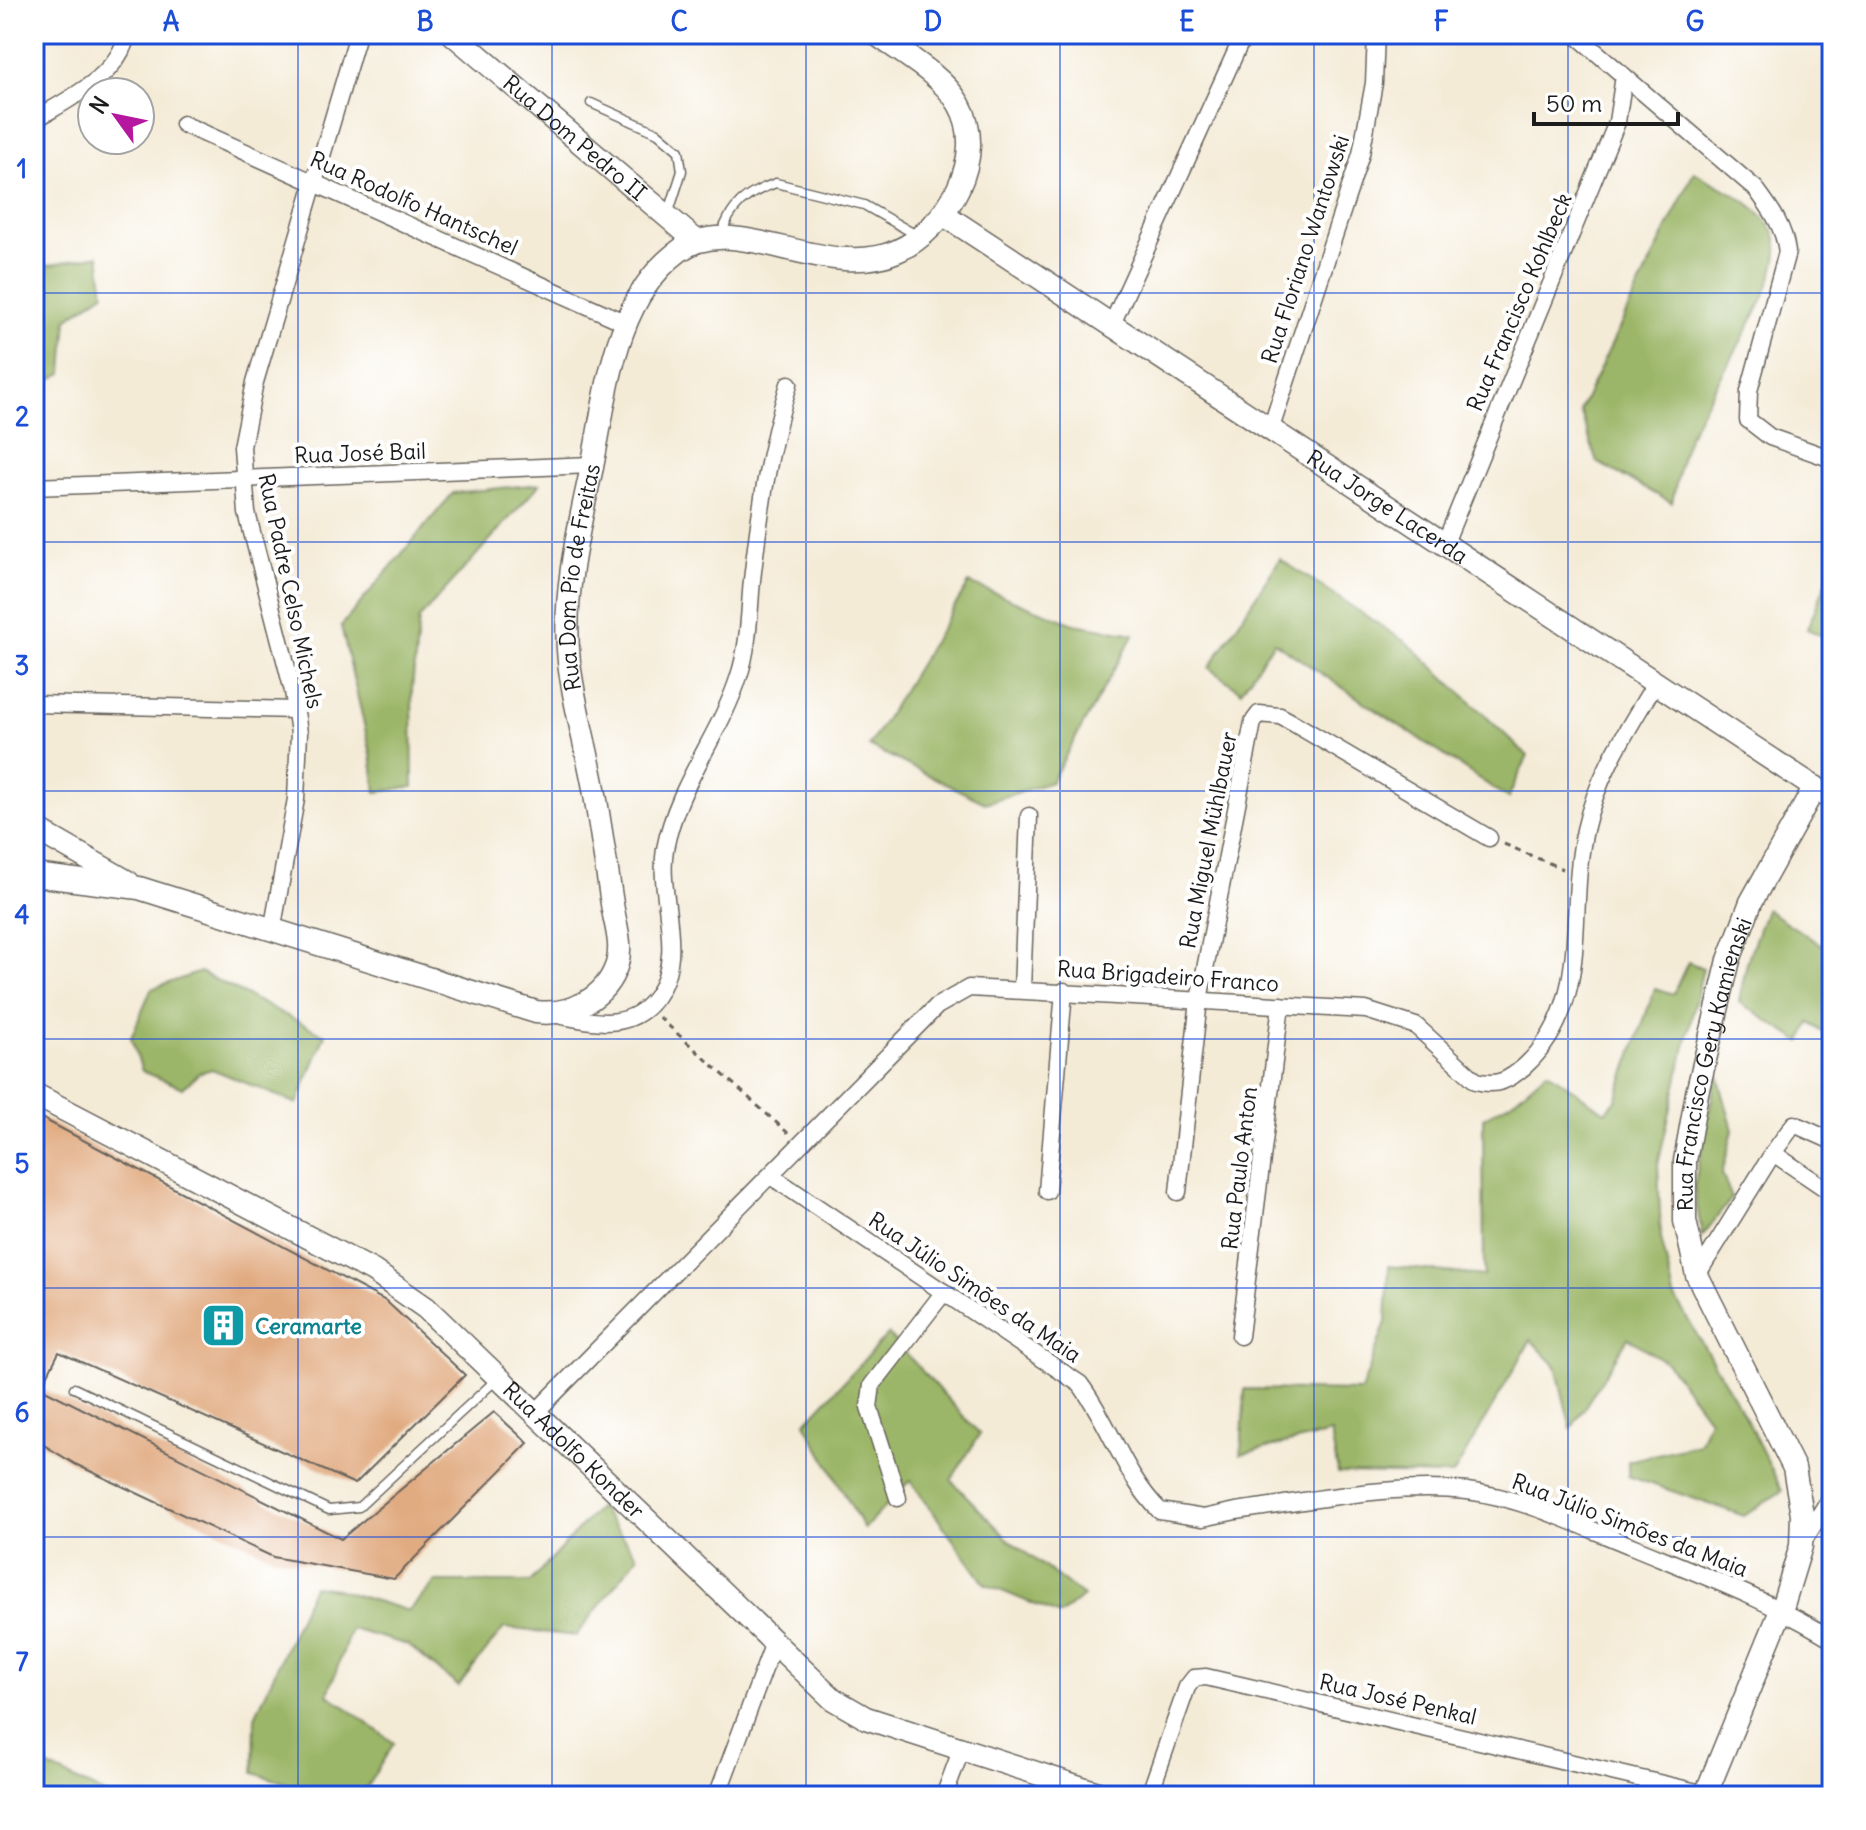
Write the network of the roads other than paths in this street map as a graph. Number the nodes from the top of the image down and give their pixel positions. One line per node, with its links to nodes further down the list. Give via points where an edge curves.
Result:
1 (127, 34): 10 (street, via 99,77)
2 (358, 34): 12 (street, Rua Padre Celso Michels)
3 (453, 34): 14 (main road, Rua Dom Pedro II)
4 (876, 34): 13 (main road, Rua Dom Pio de Freitas, via 944,87 967,122 965,168)
5 (1244, 34): 19 (street)
6 (1376, 34): 21 (street, Rua Floriano Wantowski, via 1374,83 1361,154)
7 (1575, 34): 8 (street)
8 (1624, 76): 22 (street, via 1756,189 1785,234 1783,275 1749,391 1748,420 1770,437); 26 (street, Rua Francisco Kohlbeck, via 1617,122)
9 (591, 103): 14 (lane, via 658,133 679,151 682,171)
10 (34, 120)
11 (183, 124): 12 (street, Rua Rodolfo Hantschel)
12 (314, 181): 18 (street, Rua Rodolfo Hantschel); 24 (street, Rua Padre Celso Michels, via 252,396 242,447)
13 (943, 214): 16 (main road, Rua Dom Pio de Freitas); 19 (main road, Rua Jorge Lacerda)
14 (667, 216): 17 (main road, Rua Dom Pedro II)
15 (721, 236): 16 (main road, Rua Dom Pio de Freitas, via 835,260 895,252); 16 (lane, via 728,214 741,199 776,183 864,205); 17 (main road, Rua Dom Pio de Freitas)
16 (921, 238)
17 (695, 240): 18 (main road, Rua Dom Pio de Freitas, via 664,264)
18 (626, 323): 23 (main road, Rua Dom Pio de Freitas)
19 (1112, 324): 21 (main road, Rua Jorge Lacerda)
20 (789, 384): 41 (street, via 766,466 740,675 670,828 663,872 670,964 663,986 648,1007 626,1021)
21 (1271, 428): 26 (main road, Rua Jorge Lacerda)
22 (1832, 459)
23 (592, 465): 24 (street, Rua José Bail); 41 (main road, Rua Dom Pio de Freitas, via 570,584 569,658 619,952 605,986 575,1009)
24 (243, 480): 25 (street, Rua José Bail); 29 (street, Rua Padre Celso Michels)
25 (34, 487)
26 (1445, 543): 27 (main road, Rua Jorge Lacerda)
27 (1656, 682): 30 (main road, Rua Jorge Lacerda); 40 (street, Rua Brigadeiro Franco, via 1599,786 1584,830 1573,972 1565,1008 1540,1050 1508,1080 1476,1081 1402,1019 1366,1010)
28 (34, 704): 29 (street)
29 (296, 710): 36 (street, Rua Padre Celso Michels, via 296,799)
30 (1823, 793): 49 (main road, Rua Francisco Gery Kamienski, via 1751,902 1720,990 1685,1161 1685,1221)
31 (1029, 816): 37 (street)
32 (34, 828): 35 (main road)
33 (1489, 838): 39 (street, Rua Miguel Mühlbauer, via 1287,720 1259,714 1253,722)
34 (34, 875): 35 (main road)
35 (139, 888): 36 (main road)
36 (272, 931): 41 (main road)
37 (1022, 989): 38 (street, Rua Brigadeiro Franco); 45 (street, Rua Brigadeiro Franco, via 969,988 947,998)
38 (1064, 991): 39 (street, Rua Brigadeiro Franco); 46 (street)
39 (1199, 1000): 40 (street, Rua Brigadeiro Franco); 47 (street)
40 (1281, 1005): 51 (street, Rua Paulo Anton)
41 (556, 1015)
42 (34, 1094): 52 (main road, Rua Adolfo Konder, via 389,1280)
43 (1832, 1141): 44 (street, via 1794,1124)
44 (1773, 1153): 48 (street); 49 (street)
45 (771, 1176): 50 (street, Rua Júlio Simões da Maia); 54 (street, Rua Brigadeiro Franco)
46 (1047, 1191)
47 (1178, 1192)
48 (1832, 1193)
49 (1697, 1275): 57 (main road, Rua Francisco Gery Kamienski, via 1794,1468)
50 (944, 1292): 56 (street, via 872,1385 869,1407); 58 (street, Rua Júlio Simões da Maia, via 1080,1384 1129,1474 1160,1511 1216,1517 1396,1491 1469,1492 1556,1517)
51 (1240, 1336)
52 (499, 1378): 53 (lane, via 359,1507 329,1510); 54 (main road, Rua Adolfo Konder)
53 (74, 1388)
54 (536, 1412): 60 (main road, Rua Adolfo Konder)
55 (1832, 1495): 57 (street)
56 (898, 1498)
57 (1801, 1546): 58 (main road, Rua Francisco Gery Kamienski)
58 (1782, 1608): 59 (street, Rua Júlio Simões da Maia); 62 (main road, Rua Francisco Gery Kamienski)
59 (1832, 1639)
60 (773, 1645): 61 (main road, Rua Adolfo Konder, via 848,1709); 63 (street)
61 (962, 1748): 64 (street); 65 (main road, Rua Adolfo Konder)
62 (1709, 1795): 66 (street, Rua José Penkal, via 1206,1677 1194,1678 1187,1687)
63 (717, 1796)
64 (944, 1796)
65 (1107, 1796)
66 (1149, 1796)

